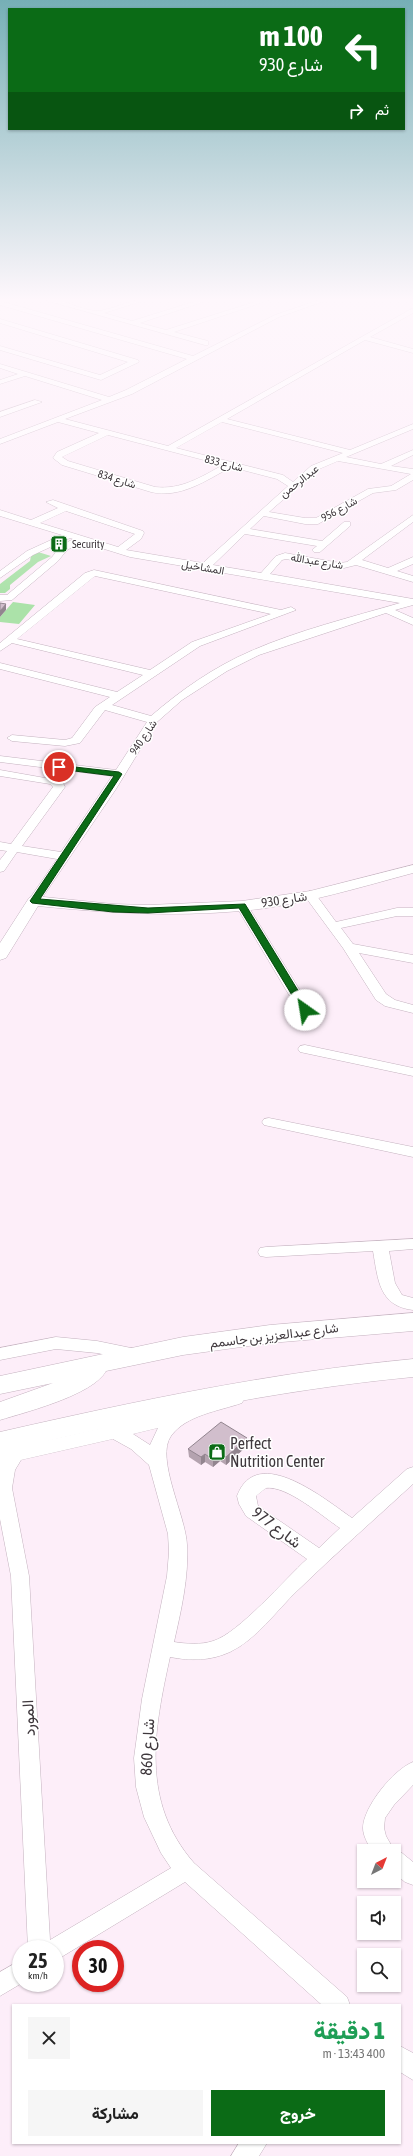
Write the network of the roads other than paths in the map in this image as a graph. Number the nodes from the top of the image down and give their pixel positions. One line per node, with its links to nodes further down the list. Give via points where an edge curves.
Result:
1 (106, 399): 4 (street)
2 (113, 399): 4 (street)
3 (256, 399): 7 (street)
4 (110, 400): 8 (street)
5 (38, 402): 6 (street)
6 (0, 415)
7 (220, 419): 12 (street); 13 (street)
8 (58, 420): 10 (street, شارع 833); 11 (street)
9 (413, 426): 13 (street, عبدالرحمن)
10 (106, 433): 12 (street, شارع 833); 16 (street, شارع 834, via 60,454 57,458 80,468 167,492 182,489)
11 (0, 442)
12 (168, 448): 16 (street, شارع 833)
13 (349, 452): 15 (street, عبدالرحمن)
14 (413, 452): 17 (street)
15 (335, 458): 17 (street); 21 (street, عبدالرحمن)
16 (229, 465): 19 (street, شارع 833)
17 (383, 466): 18 (street)
18 (413, 472)
19 (274, 476): 21 (street, شارع 833); 22 (street, شارع 833)
20 (413, 476): 26 (street, شارع 956, via 393,488 371,491 318,521)
21 (302, 477): 22 (street, عبدالرحمن)
22 (293, 484): 26 (street, عبدالرحمن)
23 (50, 502): 24 (street)
24 (67, 507): 28 (street); 35 (street, via 140,533)
25 (0, 513): 28 (street, المشاخيل)
26 (262, 513): 30 (street, عبدالرحمن)
27 (413, 518): 39 (street, شارع عبدالله)
28 (32, 523): 31 (street, المشاخيل)
29 (347, 524): 33 (street)
30 (244, 530): 33 (street); 40 (street, عبدالرحمن)
31 (70, 536): 32 (street, المشاخيل); 34 (street)
32 (80, 539): 35 (street, المشاخيل); 36 (street)
33 (324, 544): 37 (street)
34 (36, 550): 36 (street); 42 (street)
35 (119, 551): 40 (street, المشاخيل)
36 (59, 553): 45 (street, via 9,598)
37 (307, 559): 39 (street, شارع عبدالله, via 344,566); 43 (street, شارع عبدالله, via 281,557)
38 (413, 560): 41 (street)
39 (354, 561): 41 (street, شارع عبدالله)
40 (205, 567): 43 (street, المشاخيل)
41 (390, 571): 44 (street, شارع عبدالله)
42 (0, 575)
43 (263, 577): 46 (street, المشاخيل, via 390,597)
44 (413, 579)
45 (1, 598)
46 (412, 603): 48 (street, شارع 940)
47 (291, 610): 49 (street)
48 (387, 610): 50 (street); 56 (street, شارع 940, via 255,653 178,698)
49 (281, 614): 51 (street, via 94,573 88,575); 54 (street, via 196,644)
50 (413, 622)
51 (10, 640): 52 (street); 54 (street)
52 (0, 648)
53 (0, 666): 55 (street)
54 (152, 674): 55 (street)
55 (111, 701): 56 (street); 57 (street, via 94,714 80,737 72,743)
56 (155, 718): 60 (street, شارع 940)
57 (12, 738)
58 (0, 759): 60 (street)
59 (0, 773): 62 (street, via 52,781 59,785)
60 (119, 774): 63 (street, شارع 940)
61 (0, 846): 62 (street)
62 (15, 849): 63 (street); 64 (street)
63 (64, 856): 67 (street, شارع 940)
64 (0, 868)
65 (412, 869): 66 (street, شارع 930)
66 (310, 895): 68 (street, شارع 930); 70 (street)
67 (34, 901): 68 (street, شارع 930, via 148,910); 72 (street, شارع 940)
68 (242, 906): 75 (street)
69 (413, 912): 70 (street, via 397,912)
70 (334, 926): 71 (street)
71 (349, 947): 73 (street); 74 (street, via 381,997 390,1003)
72 (0, 955)
73 (413, 959)
74 (413, 1009)
75 (305, 1010)
76 (305, 1049): 77 (street)
77 (413, 1072)
78 (269, 1122): 79 (street)
79 (413, 1152)
80 (413, 1244): 81 (street)
81 (380, 1246): 82 (street); 83 (street, via 390,1291 402,1302)
82 (266, 1252)
83 (413, 1304)
84 (413, 1322): 86 (main road, شارع عبدالعزيز بن جاسمم, via 270,1334)
85 (0, 1354): 86 (street, شارع عبدالعزيز بن جاسمم, via 56,1343 97,1347)
86 (136, 1355): 87 (main road, شارع عبدالعزيز بن جاسمم)
87 (106, 1362): 89 (main road, شارع عبدالعزيز بن جاسمم); 91 (main road, via 82,1380 51,1394)
88 (413, 1368): 90 (main road, via 353,1373)
89 (0, 1385)
90 (261, 1389): 92 (street); 94 (main road, via 79,1423)
91 (0, 1411)
92 (179, 1417): 93 (street); 95 (street, شارع 860, via 160,1437)
93 (113, 1431): 94 (street); 95 (street, via 137,1444)
94 (5, 1451): 97 (street, المورد, via 6,1470)
95 (157, 1462): 100 (street, شارع 860, via 178,1544 174,1590)
96 (413, 1474): 98 (street)
97 (2, 1486): 106 (street, المورد, via 20,1576)
98 (354, 1528): 99 (street); 99 (street, شارع 977, via 278,1481 262,1482 248,1492 246,1497 252,1511)
99 (320, 1558): 100 (street, via 225,1645 195,1653)
100 (164, 1648): 104 (street, شارع 860, via 145,1732 143,1765 146,1795 157,1825 168,1847)
101 (413, 1771): 102 (street, via 374,1815 372,1830)
102 (378, 1844)
103 (401, 1866): 105 (street)
104 (186, 1870): 107 (street); 110 (street, شارع 860)
105 (413, 1875)
106 (40, 1940)
107 (64, 1944)
108 (12, 1977): 109 (street)
109 (0, 1985)
110 (338, 2004)
111 (401, 2058): 112 (street)
112 (413, 2068)
113 (254, 2144): 114 (street)
114 (243, 2156)

